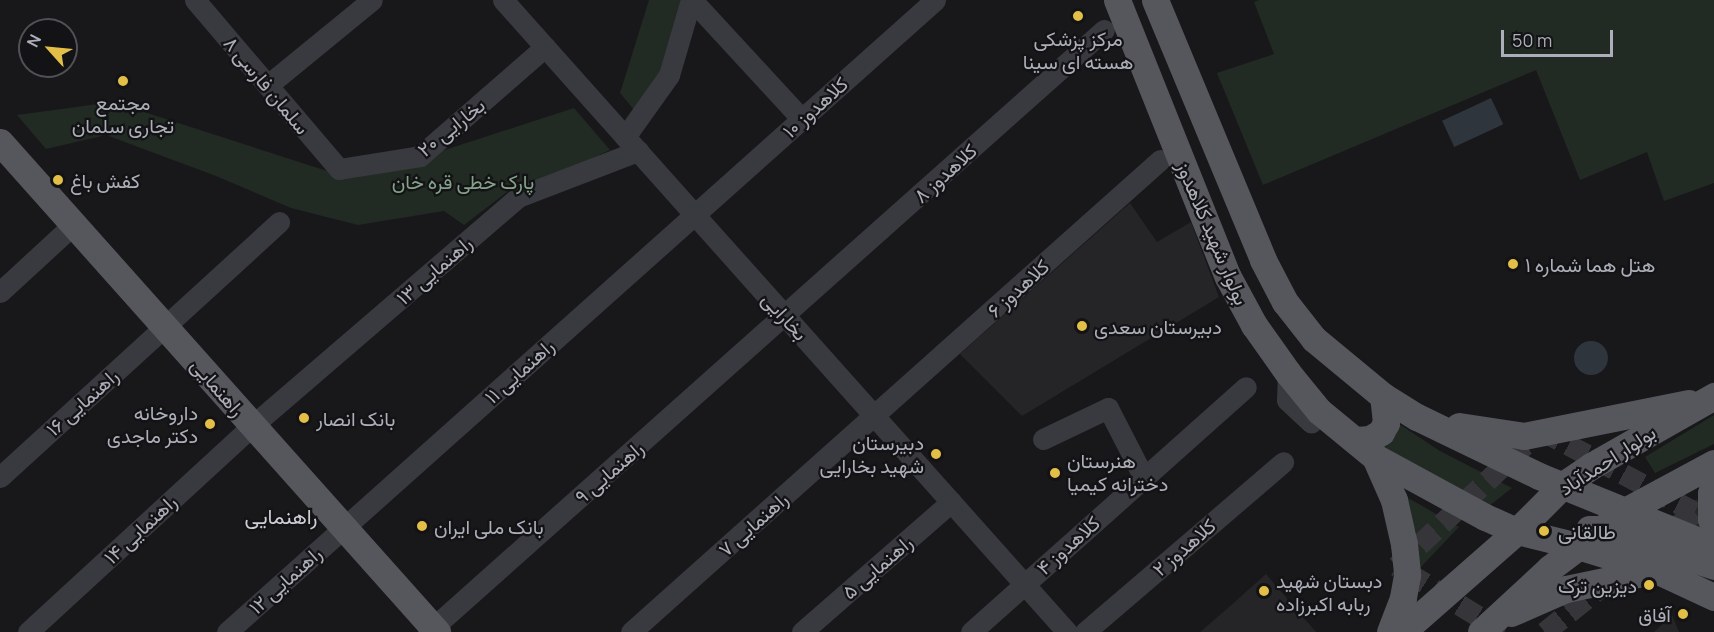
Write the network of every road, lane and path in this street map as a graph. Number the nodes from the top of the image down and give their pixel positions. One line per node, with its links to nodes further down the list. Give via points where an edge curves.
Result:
1 (195, 0): 10 (street, سلمان فارسی ۸)
2 (372, 0): 10 (street)
3 (503, 0): 9 (street, بخارایی)
4 (692, 0): 11 (street); 13 (street, via 669,75)
5 (935, 0): 11 (street, کلاهدوز ۱۰)
6 (1117, 0): 29 (main road, بولوار شهید کلاهدوز, via 1228,277 1254,325 1320,411)
7 (1155, 0): 23 (main road, بولوار شهید کلاهدوز, via 1263,260 1285,302 1314,339)
8 (1104, 30): 20 (street, کلاهدوز ۸)
9 (545, 47): 13 (street, بخارایی); 15 (street, بخارایی ۲۰, via 420,156)
10 (268, 85): 15 (street, سلمان فارسی ۸)
11 (801, 119): 16 (street, کلاهدوز ۱۰)
12 (0, 142): 18 (main road, راهنمایی)
13 (631, 144): 16 (street, بخارایی); 27 (street, راهنمایی ۱۳, via 518,197)
14 (1160, 160): 25 (street, کلاهدوز ۶)
15 (339, 169)
16 (694, 214): 20 (street, بخارایی); 39 (street, راهنمایی ۱۱)
17 (279, 222): 21 (street, راهنمایی ۱۶)
18 (74, 225): 19 (street); 21 (main road, راهنمایی)
19 (0, 292)
20 (785, 316): 25 (street, بخارایی); 49 (street, راهنمایی ۹)
21 (165, 327): 27 (main road, راهنمایی); 32 (street, راهنمایی ۱۶)
22 (1246, 387): 33 (street, کلاهدوز ۴)
23 (1383, 396): 26 (main road, بولوار شهید کلاهدوز); 29 (main road, via 1386,423)
24 (1708, 399): 26 (main road, via 1524,436); 35 (main road, بولوار احمدآباد)
25 (875, 416): 36 (street, بخارایی); 52 (street, راهنمایی ۷)
26 (1417, 417): 35 (main road, بولوار شهید کلاهدوز)
27 (252, 426): 39 (main road, راهنمایی); 50 (street, راهنمایی ۱۴)
28 (1043, 440): 33 (street, via 1108,408)
29 (1365, 449): 41 (main road, بولوار شهید کلاهدوز); 57 (main road, via 1394,500 1404,544 1407,575)
30 (1283, 462): 56 (street, کلاهدوز ۲)
31 (1714, 463): 37 (main road)
32 (0, 477)
33 (1144, 478): 46 (street, کلاهدوز ۴)
34 (1714, 484): 38 (main road, via 1710,519)
35 (1563, 485): 37 (main road, بولوار شهید کلاهدوز); 41 (main road, بولوار احمدآباد)
36 (951, 502): 46 (street, بخارایی); 53 (street, راهنمایی ۵)
37 (1627, 510): 40 (main road); 43 (main road, بولوار شهید کلاهدوز)
38 (1714, 526)
39 (343, 528): 49 (main road, راهنمایی); 51 (street, راهنمایی ۱۲)
40 (1602, 529): 41 (main road); 42 (main road); 44 (main road)
41 (1517, 531): 42 (main road, بولوار شهید کلاهدوز); 58 (main road, بولوار احمدآباد)
42 (1578, 546): 45 (main road, بولوار شهید کلاهدوز); 48 (main road)
43 (1714, 547)
44 (1714, 566)
45 (1656, 570): 47 (main road, بولوار شهید کلاهدوز); 48 (main road, via 1566,589)
46 (1025, 584): 54 (street, کلاهدوز ۴); 55 (street, بخارایی)
47 (1714, 597)
48 (1486, 627)
49 (432, 630)
50 (28, 632)
51 (227, 632)
52 (631, 632)
53 (802, 632)
54 (971, 632)
55 (1067, 632)
56 (1085, 632)
57 (1390, 632)
58 (1402, 632)

